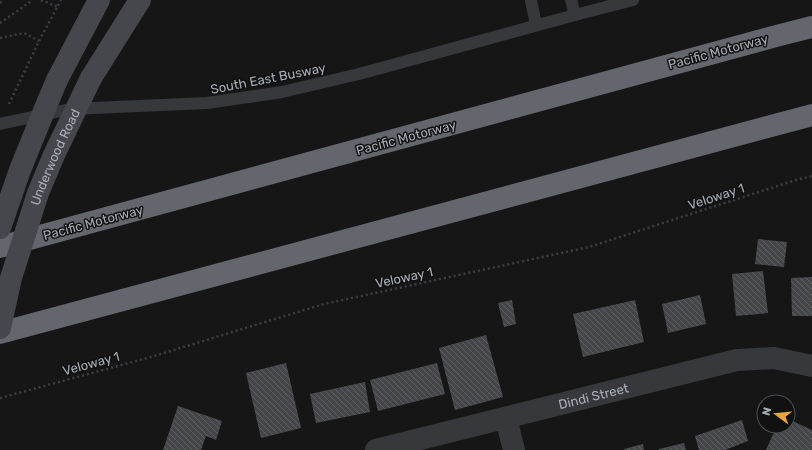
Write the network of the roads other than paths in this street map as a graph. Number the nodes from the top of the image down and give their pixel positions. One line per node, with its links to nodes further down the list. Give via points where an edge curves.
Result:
1 (99, 0): 11 (main road, Underwood Road, bridge, via 46,106)
2 (140, 0): 13 (main road, Underwood Road, bridge, via 91,78 54,155 38,194 11,278)
3 (531, 0): 7 (lane)
4 (571, 0): 6 (lane)
5 (633, 0): 6 (lane, South East Busway)
6 (575, 14): 7 (lane, South East Busway)
7 (536, 25): 10 (lane, South East Busway, via 359,74 282,92 207,103 70,109)
8 (812, 27): 12 (highway, Pacific Motorway)
9 (812, 115): 14 (highway)
10 (0, 124)
11 (0, 228)
12 (0, 247)
13 (0, 328)
14 (0, 333)
15 (812, 366): 16 (street, Dindi Street, via 774,358 737,360)
16 (506, 418): 17 (street, Dindi Street); 18 (street)
17 (376, 450)
18 (514, 450)

